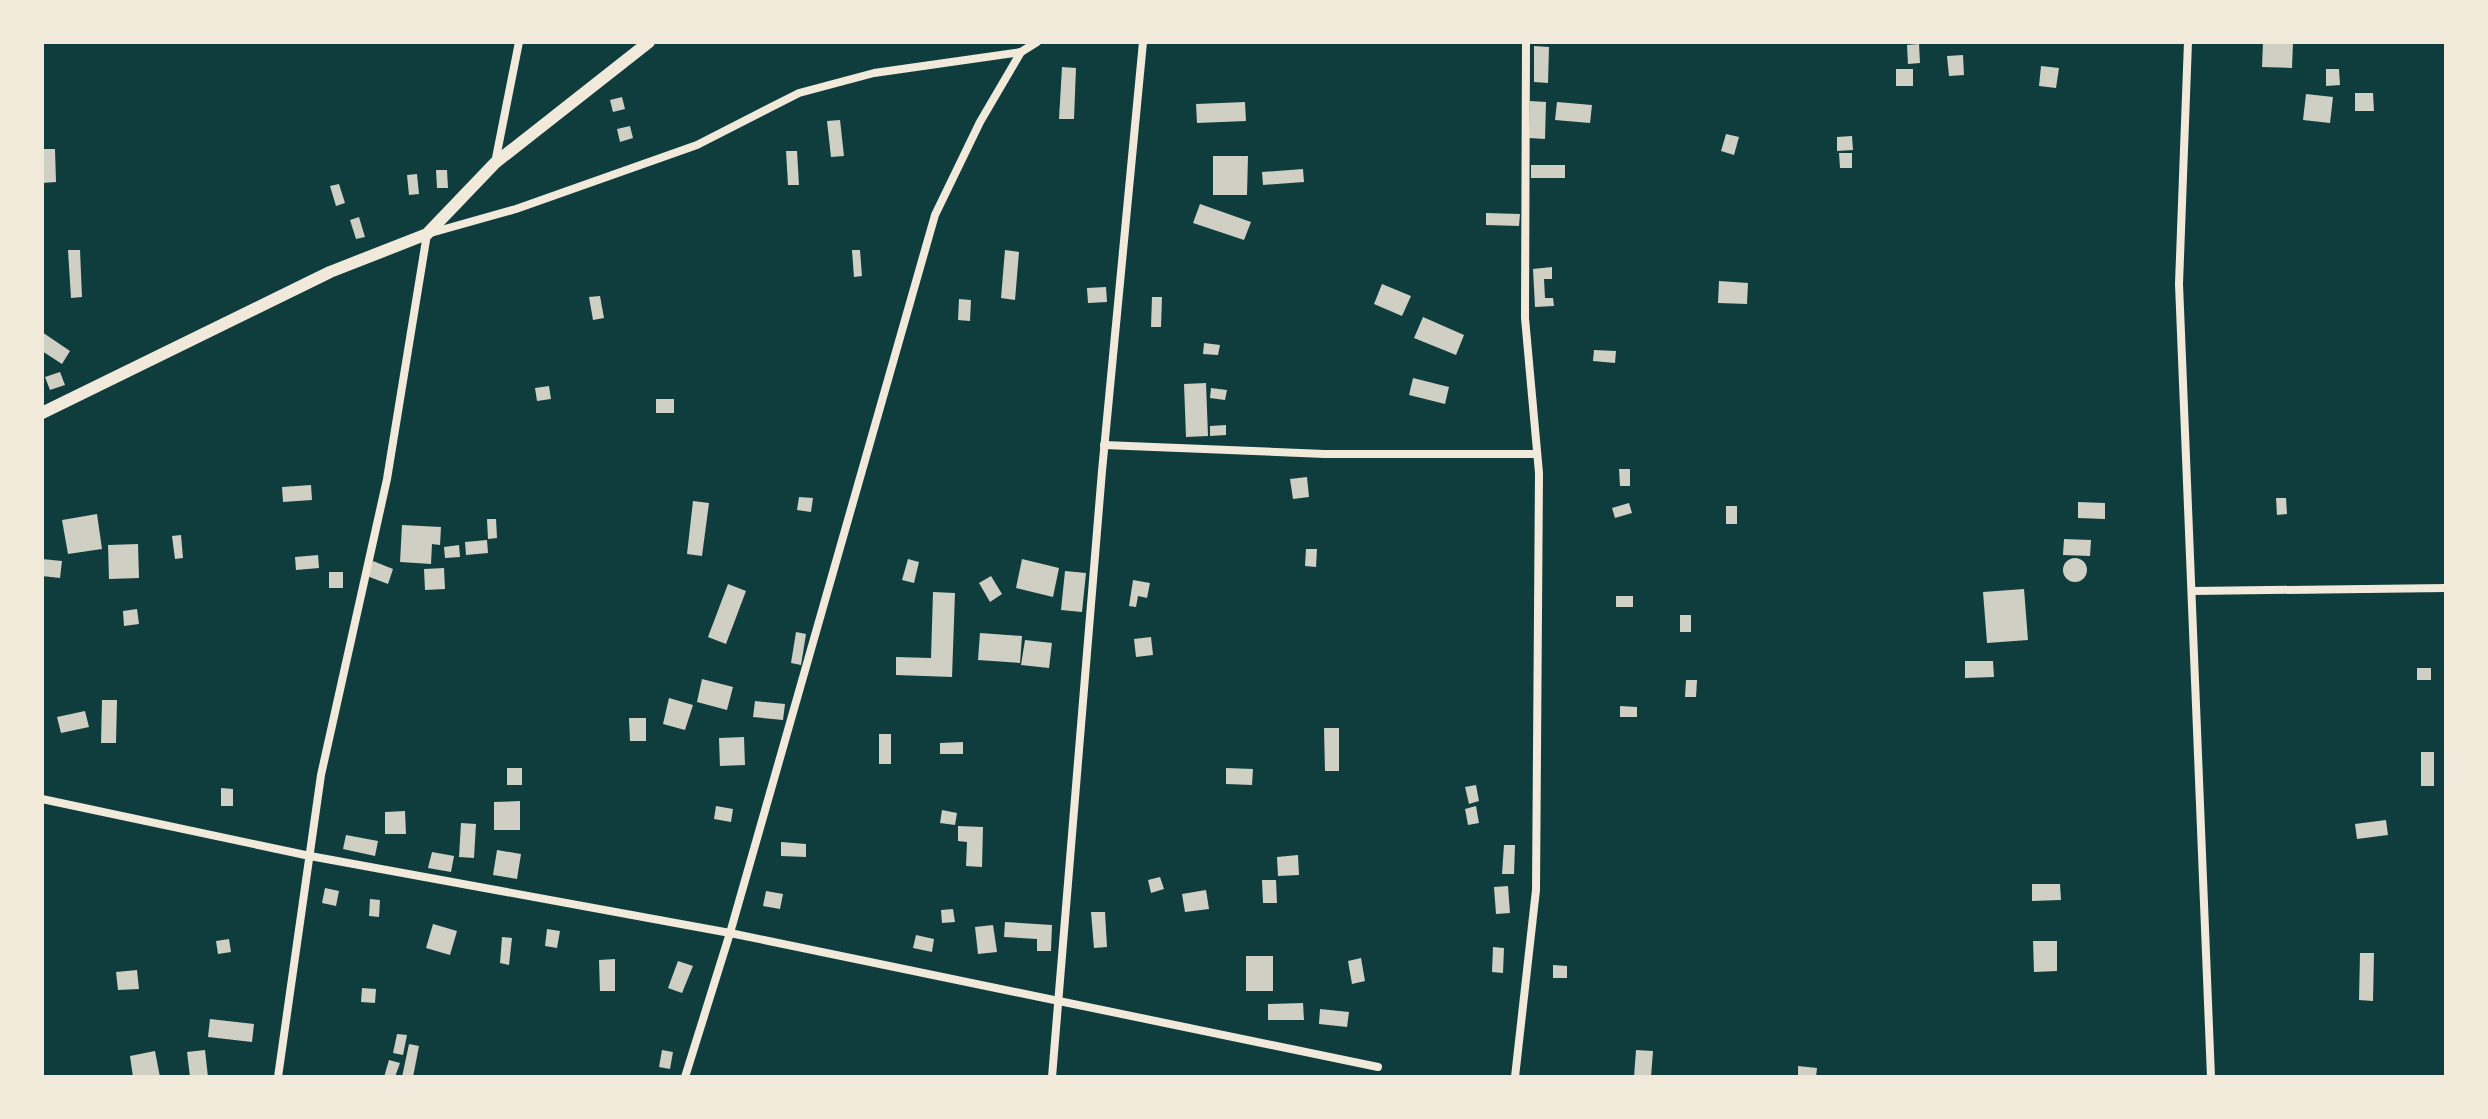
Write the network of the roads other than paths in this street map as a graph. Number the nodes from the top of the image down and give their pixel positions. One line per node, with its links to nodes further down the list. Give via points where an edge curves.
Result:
1 (519, 42): 8 (street)
2 (649, 42): 8 (street)
3 (1037, 42): 7 (street)
4 (1143, 42): 11 (street)
5 (1526, 42): 12 (street, via 1525,318)
6 (2188, 42): 14 (street, via 2179,284)
7 (1021, 52): 9 (street, via 874,73 799,93 697,145 516,209); 17 (street, via 935,215)
8 (495, 163): 9 (street)
9 (427, 234): 10 (street, via 330,272); 16 (street, via 387,479 321,775)
10 (42, 413)
11 (1104, 445): 12 (street, via 1325,454); 18 (street)
12 (1537, 454): 23 (street, via 1536,890)
13 (2446, 588): 14 (street)
14 (2192, 591): 24 (street)
15 (42, 799): 16 (street)
16 (310, 856): 17 (street); 20 (street)
17 (730, 933): 18 (street); 21 (street)
18 (1060, 1002): 19 (street); 22 (street)
19 (1378, 1067)
20 (278, 1077)
21 (685, 1077)
22 (1052, 1077)
23 (1515, 1077)
24 (2211, 1077)

